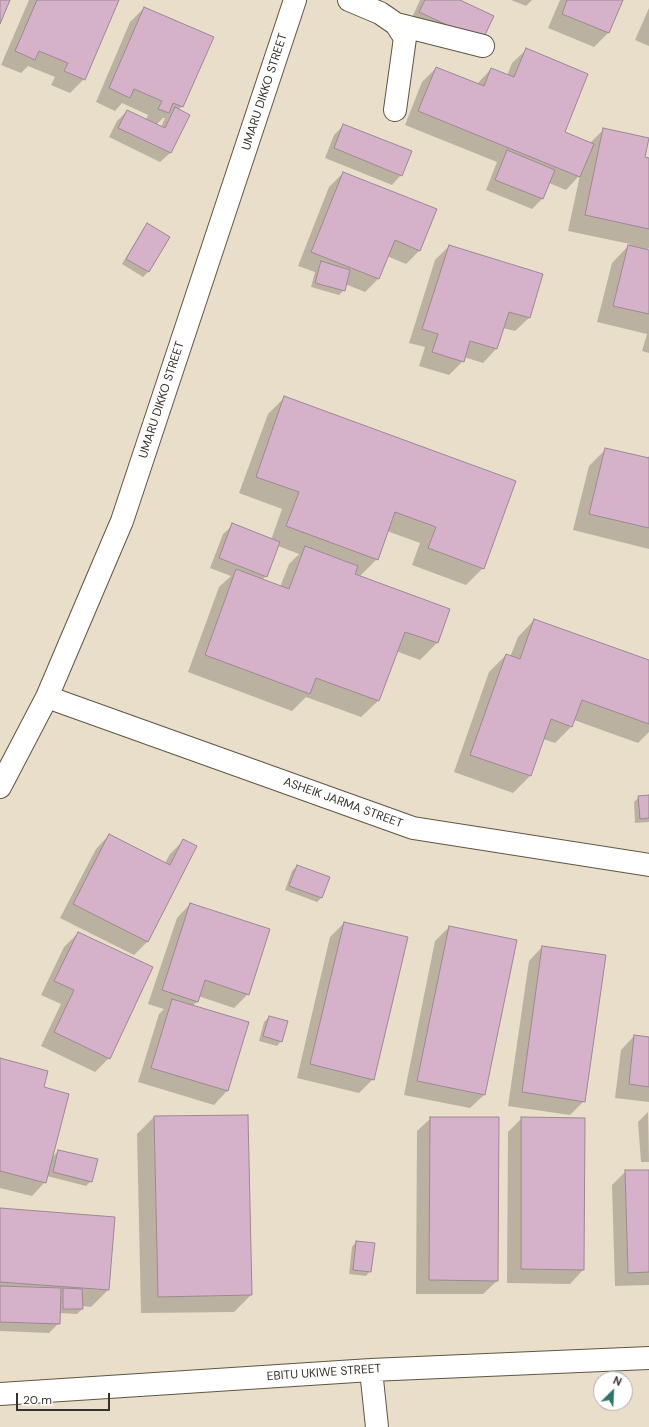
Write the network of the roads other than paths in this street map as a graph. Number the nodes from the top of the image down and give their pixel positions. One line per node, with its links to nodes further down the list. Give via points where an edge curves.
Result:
1 (295, 0): 6 (street, UMARU DIKKO STREET, via 122,521)
2 (349, 0): 3 (street, via 380,13)
3 (396, 24): 4 (street); 5 (street, via 405,38)
4 (483, 46)
5 (395, 110)
6 (47, 697): 7 (street, UMARU DIKKO STREET); 8 (street, ASHEIK JARMA STREET, via 413,828)
7 (0, 787)
8 (649, 865)
9 (649, 1358): 10 (street, EBITU UKIWE STREET)
10 (371, 1370): 11 (street, EBITU UKIWE STREET); 12 (street)
11 (0, 1394)
12 (377, 1427)

